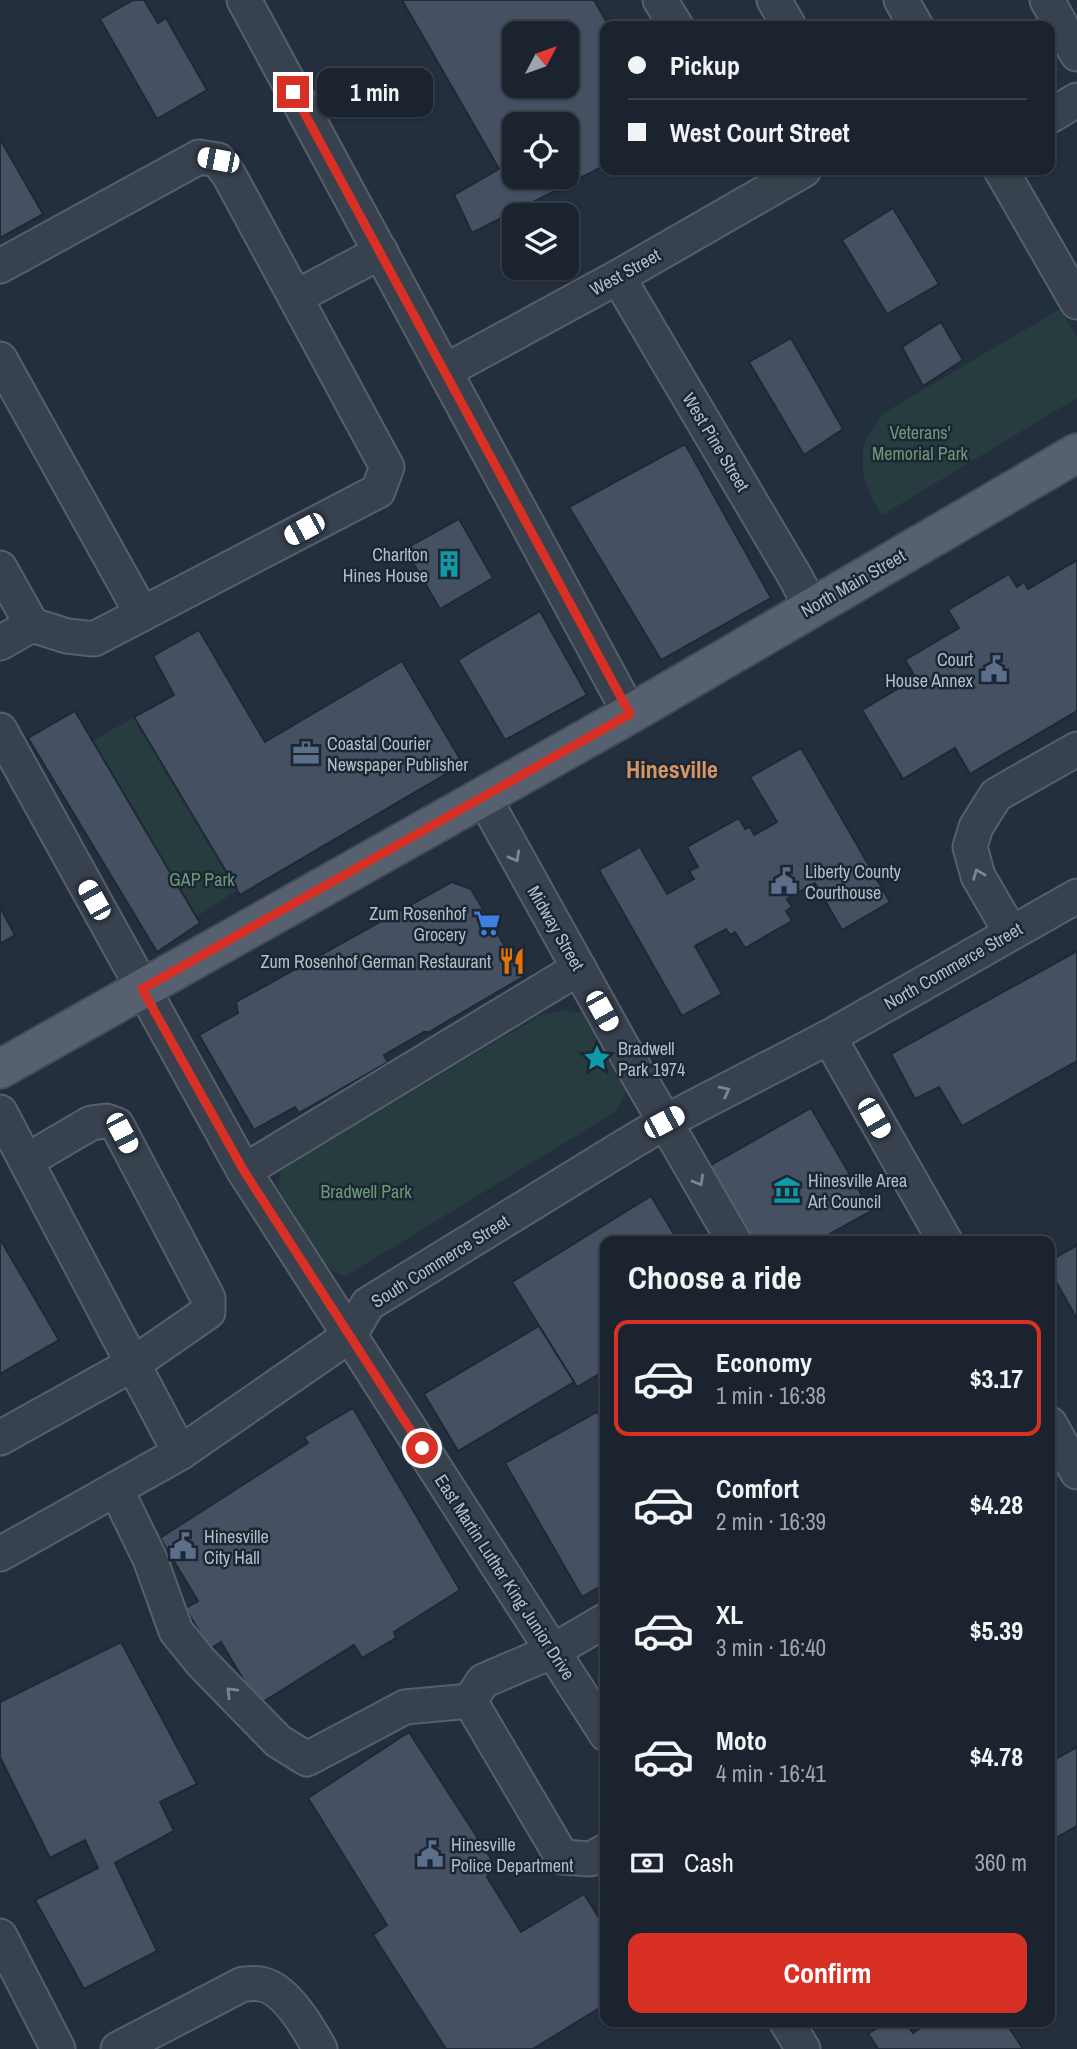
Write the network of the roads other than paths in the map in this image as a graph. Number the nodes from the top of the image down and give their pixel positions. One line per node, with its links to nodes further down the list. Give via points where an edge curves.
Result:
1 (244, 0): 15 (street)
2 (660, 0): 6 (street)
3 (774, 0): 7 (street)
4 (901, 0): 8 (street)
5 (1047, 0): 9 (street)
6 (673, 21)
7 (786, 21)
8 (913, 21)
9 (1077, 54)
10 (1077, 100): 11 (street)
11 (1055, 113)
12 (784, 175): 14 (street, West Street)
13 (1004, 175): 19 (street)
14 (764, 180): 17 (street, West Street)
15 (381, 252): 18 (street); 21 (street)
16 (0, 266): 18 (street, via 199,157 218,160 229,175)
17 (618, 277): 21 (street, West Street); 24 (street, West Pine Street)
18 (296, 297): 25 (street, via 387,467 378,491)
19 (1077, 302)
20 (0, 359): 25 (street)
21 (445, 371): 28 (street)
22 (1077, 453): 24 (main road, North Main Street)
23 (0, 568): 26 (street)
24 (811, 608): 28 (main road, North Main Street)
25 (142, 614): 26 (street, via 94,639)
26 (32, 625): 27 (street)
27 (0, 643)
28 (630, 714): 31 (main road, North Main Street)
29 (0, 730): 35 (street, East Martin Luther King Junior Drive)
30 (1077, 749): 33 (street, one-way to 30, via 978,876 970,847 976,827 996,795)
31 (483, 796): 34 (street, Midway Street, one-way to 34); 35 (main road, North Main Street)
32 (1077, 896): 33 (street, North Commerce Street)
33 (1011, 933): 36 (street, North Commerce Street)
34 (579, 968): 39 (street, Midway Street); 41 (street)
35 (142, 989): 37 (main road, North Main Street); 41 (street, East Martin Luther King Junior Drive)
36 (829, 1037): 39 (street, South Commerce Street, one-way to 36); 43 (street)
37 (0, 1069)
38 (0, 1112): 40 (street)
39 (664, 1122): 42 (street, Midway Street, one-way to 42); 44 (street, South Commerce Street, via 368,1304)
40 (26, 1161): 45 (street); 45 (street, via 91,1123 117,1125 129,1145 210,1305 208,1312)
41 (244, 1171): 44 (street, East Martin Luther King Junior Drive)
42 (731, 1236)
43 (942, 1236)
44 (349, 1336): 48 (street, South Commerce Street); 53 (street, East Martin Luther King Junior Drive)
45 (133, 1364): 47 (street); 48 (street)
46 (1055, 1433): 49 (street)
47 (0, 1438)
48 (180, 1453): 50 (street, South Commerce Street)
49 (1077, 1472)
50 (116, 1489): 51 (street, South Commerce Street); 54 (street, one-way to 50, via 405,1707 307,1759 278,1741 176,1631 150,1559)
51 (0, 1554)
52 (600, 1624): 53 (street)
53 (553, 1651): 54 (street, via 483,1681); 55 (street, East Martin Luther King Junior Drive)
54 (470, 1701): 56 (street, via 562,1857)
55 (600, 1725)
56 (600, 1854)
57 (0, 1936): 59 (street)
58 (790, 2027): 62 (street)
59 (58, 2049)
60 (118, 2049): 61 (street, via 243,1984 263,1984 286,1999)
61 (320, 2049)
62 (803, 2049)

